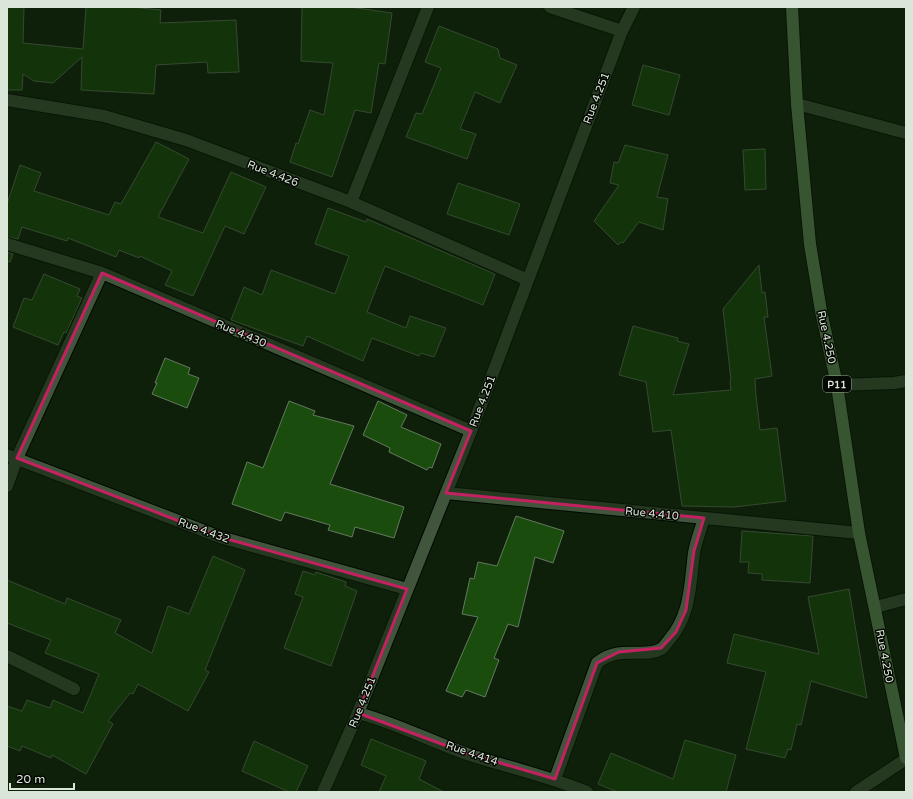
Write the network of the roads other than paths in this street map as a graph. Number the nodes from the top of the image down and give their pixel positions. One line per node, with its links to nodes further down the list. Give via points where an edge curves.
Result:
1 (428, 7): 9 (street)
2 (550, 7): 5 (street)
3 (634, 7): 5 (street, Rue 4.251)
4 (792, 7): 7 (main road, Rue 4.250 / P11)
5 (622, 30): 12 (street, Rue 4.251)
6 (7, 100): 9 (street, Rue 4.426, via 104,116 186,140)
7 (797, 104): 8 (street); 14 (main road, Rue 4.250 / P11, via 810,244)
8 (906, 133)
9 (350, 202): 12 (street, Rue 4.426)
10 (7, 244): 11 (street, Rue 4.430)
11 (102, 273): 15 (street, Rue 4.430); 16 (street)
12 (528, 280): 15 (street, Rue 4.251)
13 (906, 381): 14 (street)
14 (837, 385): 20 (main road, Rue 4.250 / P11)
15 (471, 431): 18 (street, Rue 4.251)
16 (12, 456): 17 (street); 21 (street, Rue 4.432, via 220,537)
17 (7, 486)
18 (446, 493): 19 (street, Rue 4.410); 21 (street, Rue 4.251)
19 (704, 518): 20 (street, Rue 4.410); 28 (street, via 694,551 686,610 676,632 661,648 652,652 619,652 597,663)
20 (859, 533): 23 (main road, Rue 4.250 / P11)
21 (407, 589): 26 (street, Rue 4.251)
22 (906, 599): 23 (street)
23 (876, 607): 27 (main road, Rue 4.250 / P11)
24 (7, 656): 25 (street)
25 (74, 689)
26 (358, 713): 28 (street, Rue 4.414, via 466,753); 29 (street, Rue 4.251)
27 (906, 759): 31 (street)
28 (555, 779): 30 (street, Rue 4.414)
29 (323, 792)
30 (587, 792)
31 (856, 792)

